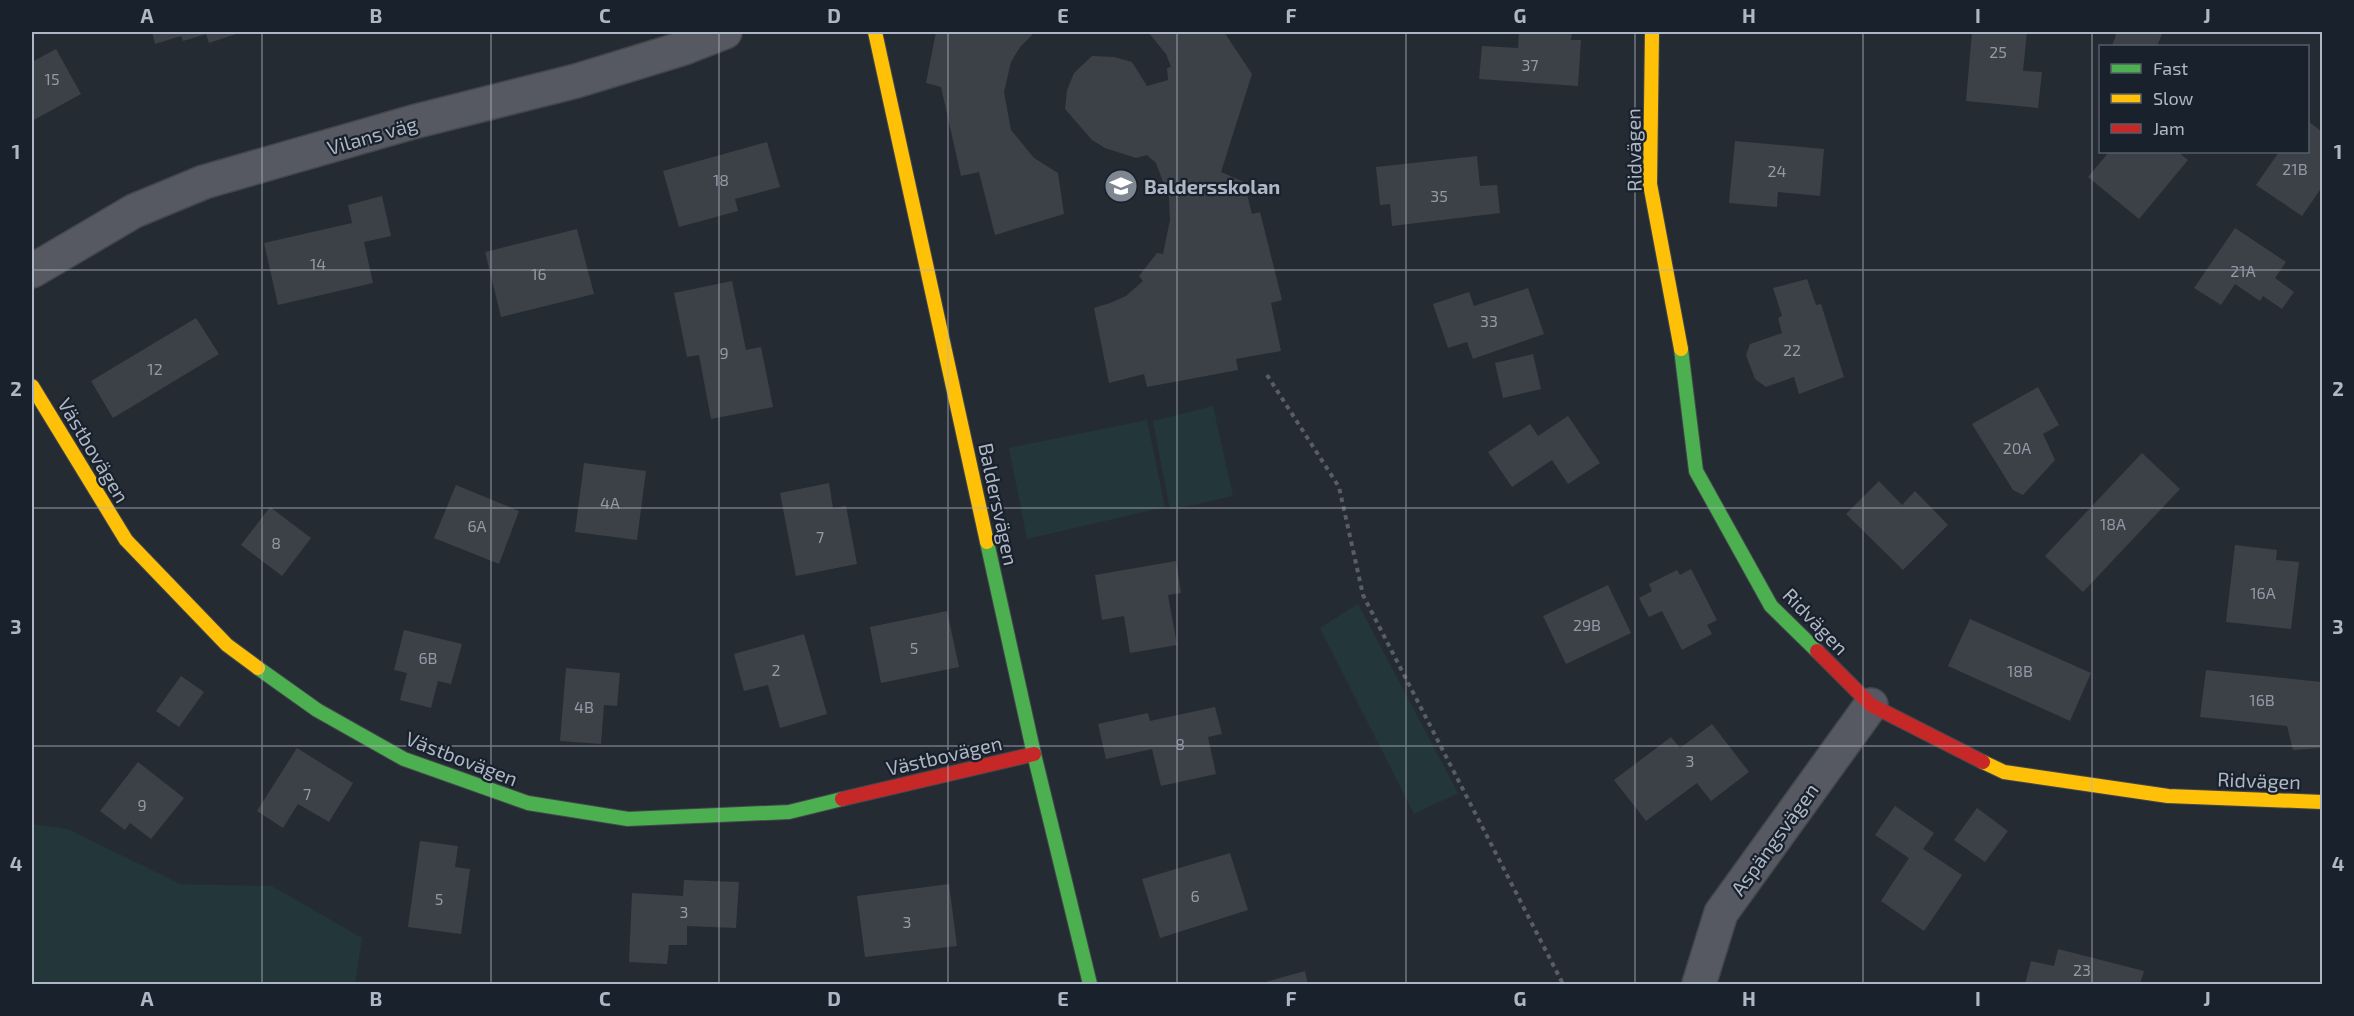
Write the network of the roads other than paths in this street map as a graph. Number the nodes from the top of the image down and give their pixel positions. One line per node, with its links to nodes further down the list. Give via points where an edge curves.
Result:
1 (725, 32): 4 (street, Vilans väg, via 576,81 412,122 204,182 134,212)
2 (875, 32): 7 (street, Baldersvägen)
3 (1652, 32): 6 (street, Ridvägen, via 1650,184 1681,347 1696,471 1771,606)
4 (32, 271)
5 (32, 386): 7 (street, Västbovägen, via 126,540 228,645 317,710 404,759 528,803 628,819 789,812)
6 (1872, 705): 8 (street, Ridvägen, via 2004,772 2168,796); 10 (street, Aspängsvägen, via 1721,913)
7 (1034, 754): 9 (street, Baldersvägen)
8 (2322, 802)
9 (1090, 984)
10 (1699, 984)

